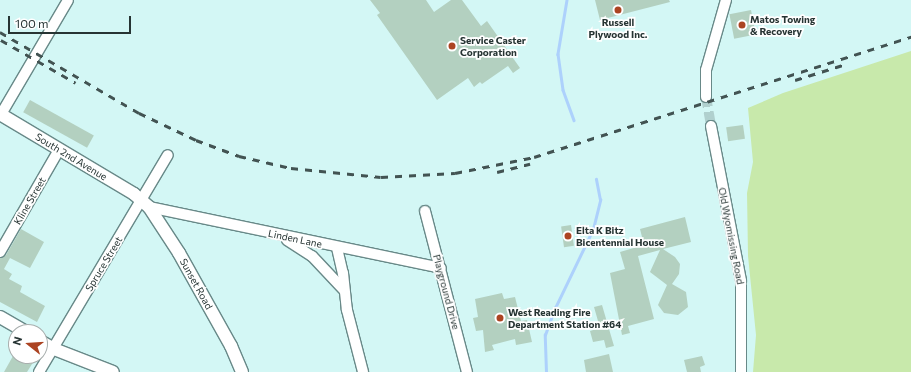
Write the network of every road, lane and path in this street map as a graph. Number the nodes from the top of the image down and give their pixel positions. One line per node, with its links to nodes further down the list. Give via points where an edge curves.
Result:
1 (68, 0): 4 (street)
2 (726, 0): 3 (street, via 706,70)
3 (706, 97)
4 (0, 115): 6 (street, South 2nd Avenue)
5 (711, 126): 24 (street, Old Wyomissing Road, via 741,281)
6 (59, 150): 8 (street, South 2nd Avenue); 12 (street, Kline Street)
7 (168, 155): 8 (street, Spruce Street)
8 (146, 204): 10 (street, Linden Lane); 18 (street, Spruce Street); 19 (street, Sunset Road, via 179,254 231,346)
9 (425, 211): 13 (street, Playground Drive)
10 (282, 236): 11 (street, Linden Lane); 14 (street, via 312,256)
11 (337, 248): 13 (street, Linden Lane); 14 (street)
12 (0, 252)
13 (441, 268): 23 (street, Playground Drive)
14 (344, 290): 22 (street)
15 (0, 317): 16 (street)
16 (12, 324)
17 (48, 345): 18 (street)
18 (54, 349): 20 (street, Spruce Street); 21 (street)
19 (241, 371)
20 (40, 372)
21 (113, 372)
22 (363, 372)
23 (467, 372)
24 (741, 372)

